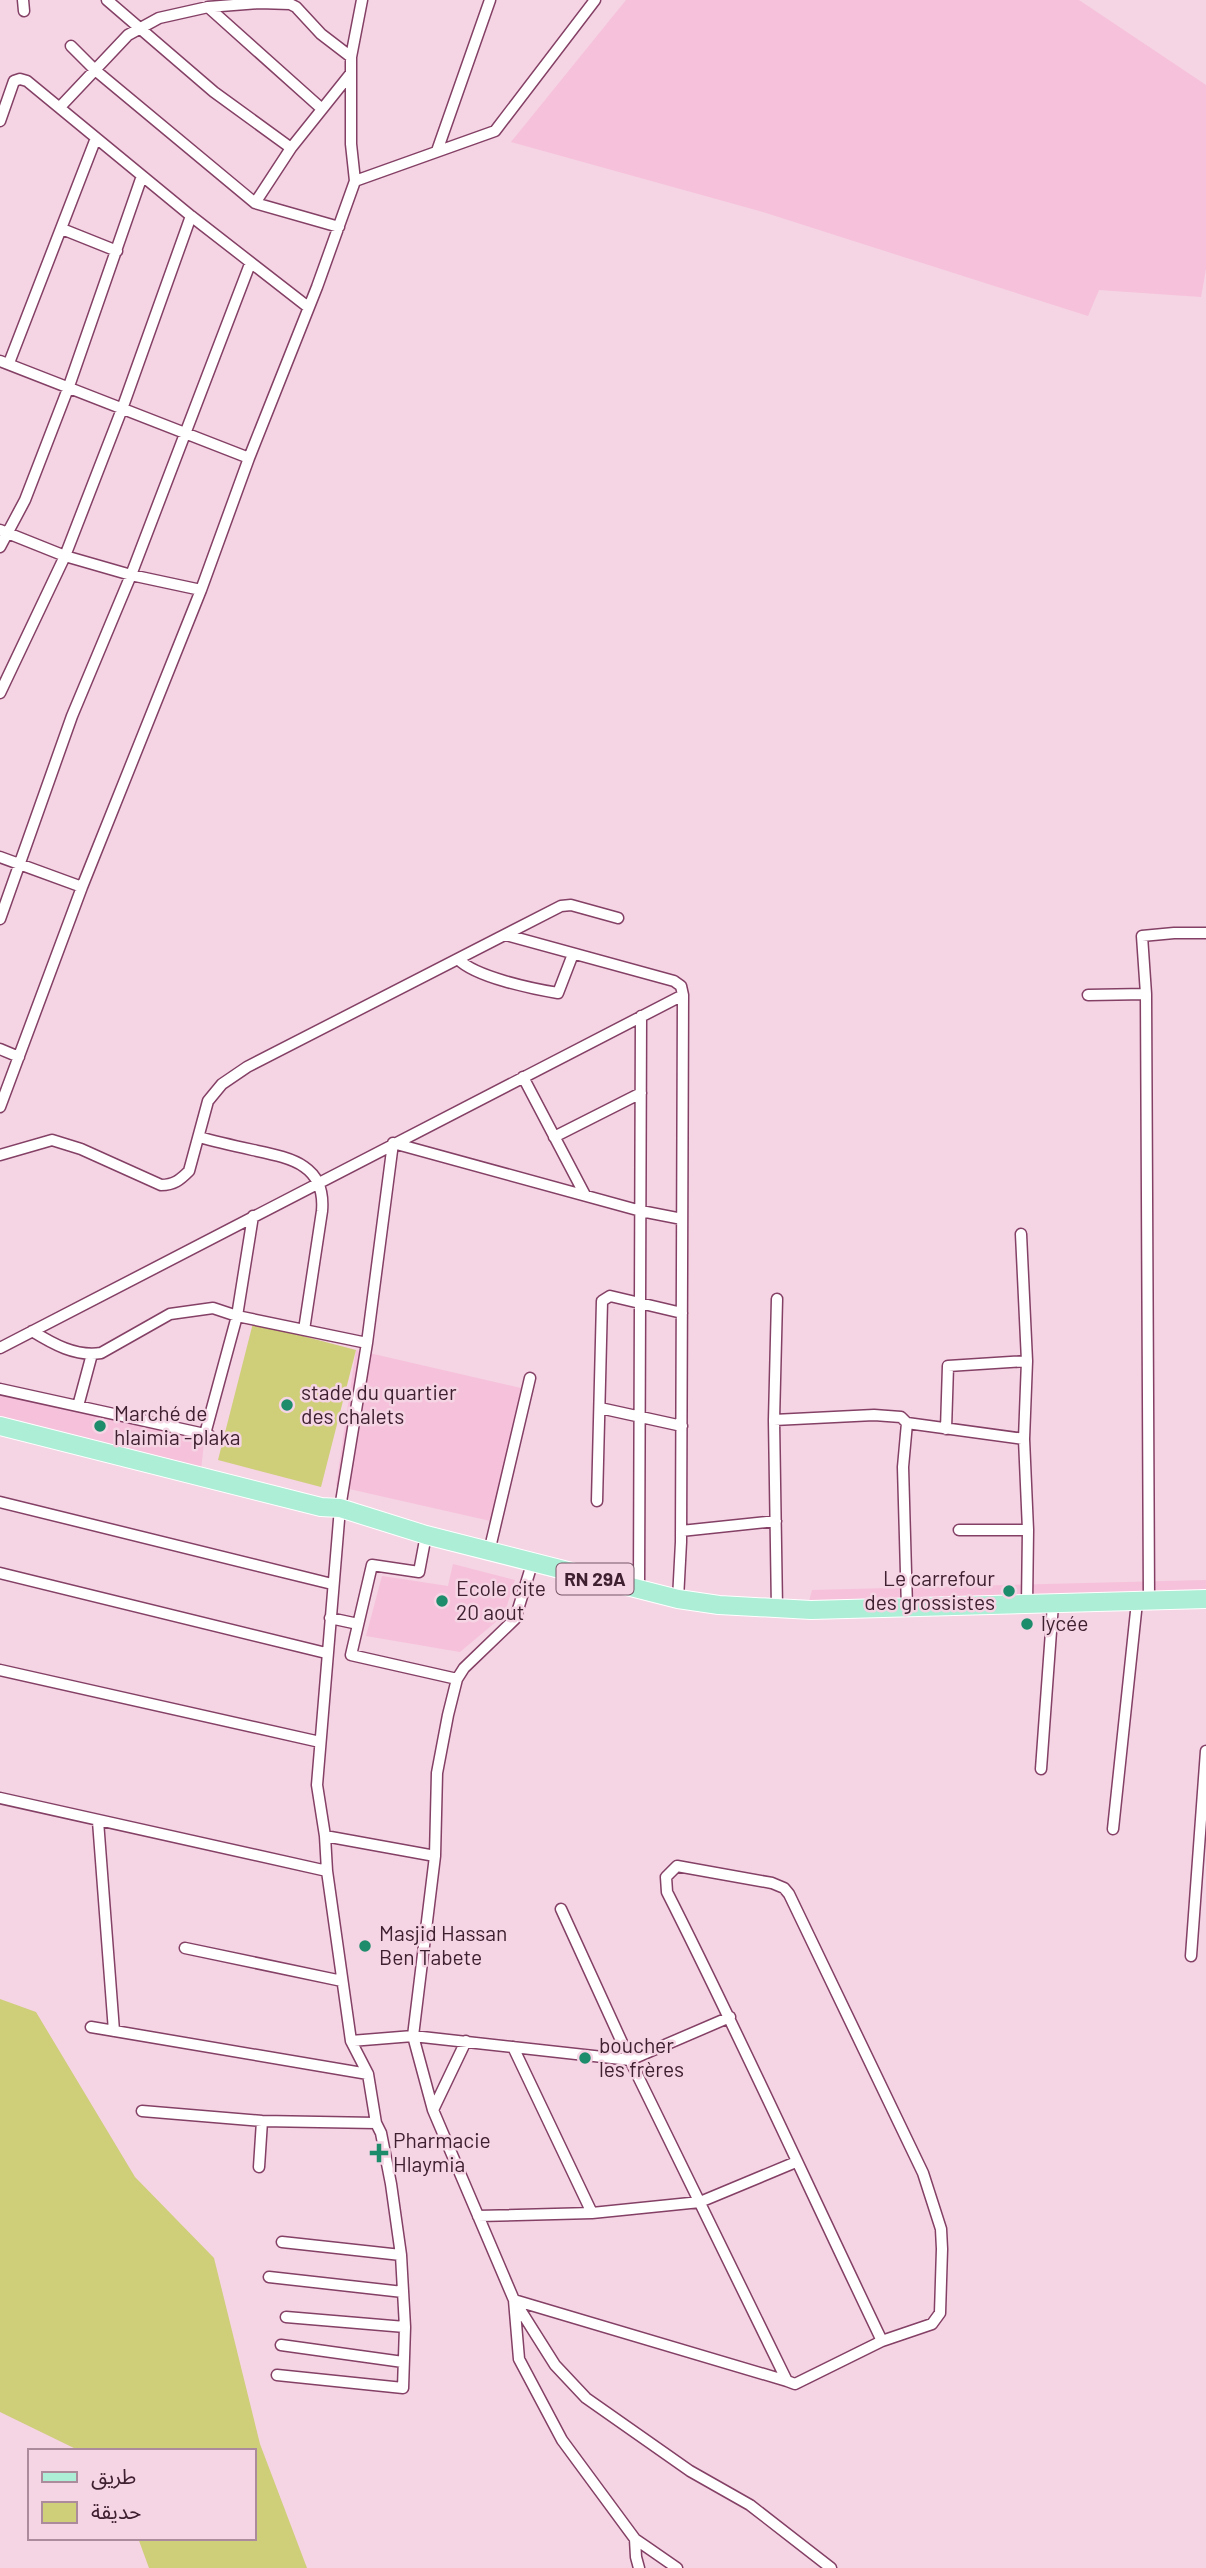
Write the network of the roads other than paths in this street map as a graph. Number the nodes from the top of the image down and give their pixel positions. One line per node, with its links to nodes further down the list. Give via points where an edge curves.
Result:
1 (107, 0): 6 (street)
2 (362, 0): 8 (street)
3 (491, 0): 16 (street)
4 (595, 0): 16 (street, via 495,131)
5 (208, 7): 6 (street); 8 (street, via 290,4); 12 (street)
6 (141, 27): 9 (street); 15 (street, via 214,92)
7 (71, 46): 9 (street)
8 (351, 57): 10 (street)
9 (95, 70): 11 (street); 19 (street)
10 (351, 73): 12 (street); 18 (street)
11 (60, 107): 13 (street, via 20,79 11,86); 14 (street)
12 (323, 109): 15 (street)
13 (0, 121)
14 (96, 138): 17 (street); 22 (street)
15 (291, 148): 19 (street)
16 (437, 151): 18 (street)
17 (142, 176): 20 (street); 23 (street)
18 (355, 181): 21 (street)
19 (255, 203): 21 (street)
20 (191, 216): 24 (street); 28 (street)
21 (339, 226): 25 (street)
22 (62, 229): 23 (street); 26 (street)
23 (117, 251): 27 (street)
24 (250, 264): 25 (street); 29 (street)
25 (308, 307): 30 (street)
26 (5, 362): 27 (street)
27 (69, 386): 28 (street); 31 (street, via 25,500)
28 (122, 409): 29 (street); 33 (street)
29 (185, 433): 30 (street); 34 (street)
30 (249, 458): 35 (street)
31 (4, 532): 32 (street); 33 (street)
32 (0, 547)
33 (65, 556): 34 (street); 36 (street)
34 (131, 575): 35 (street); 38 (street, via 72,716)
35 (201, 590): 39 (street)
36 (0, 693)
37 (0, 857): 38 (street)
38 (20, 865): 39 (street); 41 (street)
39 (82, 887): 51 (street)
40 (618, 918): 43 (street, via 561,906)
41 (0, 919)
42 (1206, 933): 46 (street, via 1142,936)
43 (506, 935): 44 (street); 45 (street)
44 (573, 954): 45 (street, via 558,993 467,968); 47 (street, via 674,981)
45 (458, 959): 56 (street, via 222,1084 208,1101)
46 (1146, 994): 48 (street); 101 (street)
47 (683, 995): 49 (street); 63 (street)
48 (1087, 995)
49 (641, 1016): 52 (street); 53 (street)
50 (0, 1049): 51 (street)
51 (19, 1057): 54 (street)
52 (523, 1077): 55 (street); 57 (street)
53 (641, 1093): 55 (street); 61 (street)
54 (0, 1108)
55 (554, 1137): 60 (street)
56 (199, 1138): 58 (street, via 189,1171 171,1185 161,1185 52,1140); 59 (street, via 286,1157 303,1164)
57 (393, 1143): 59 (street); 60 (street); 71 (street)
58 (0, 1154)
59 (318, 1182): 62 (street); 69 (street, via 322,1211)
60 (585, 1195): 61 (street)
61 (642, 1211): 63 (street); 66 (street)
62 (253, 1216): 68 (street); 70 (street)
63 (682, 1219): 67 (street)
64 (1021, 1234): 74 (street)
65 (777, 1299): 80 (street)
66 (639, 1305): 67 (street); 78 (street, via 610,1296 602,1301); 79 (street)
67 (682, 1313): 83 (street)
68 (237, 1316): 69 (street); 73 (street, via 212,1308 170,1314); 77 (street, via 207,1434)
69 (304, 1330): 71 (street)
70 (32, 1331): 72 (street); 73 (street, via 64,1348)
71 (367, 1343): 88 (street)
72 (0, 1348)
73 (92, 1354): 77 (street)
74 (1027, 1361): 84 (street, via 948,1366); 85 (street)
75 (530, 1378): 94 (street)
76 (0, 1389): 77 (street)
77 (78, 1406)
78 (600, 1408): 79 (street); 86 (street)
79 (639, 1418): 83 (street); 98 (street)
80 (774, 1420): 81 (street, via 874,1415 901,1417); 89 (street)
81 (907, 1423): 84 (street); 104 (street, via 903,1467)
82 (0, 1426): 88 (main road, RN 29A)
83 (682, 1426): 92 (street)
84 (946, 1429): 85 (street)
85 (1024, 1439): 91 (street)
86 (597, 1501)
87 (0, 1502): 97 (street)
88 (340, 1508): 93 (main road, RN 29A); 97 (street)
89 (776, 1521): 92 (street); 105 (street)
90 (959, 1530): 91 (street)
91 (1028, 1530): 103 (street)
92 (681, 1531): 100 (street)
93 (426, 1535): 94 (main road, RN 29A); 107 (street, via 419,1572 372,1564)
94 (489, 1552): 95 (main road, RN 29A)
95 (532, 1563): 98 (main road, RN 29A); 110 (street, via 515,1619)
96 (0, 1573): 108 (street)
97 (332, 1584): 106 (street)
98 (639, 1590): 100 (main road, RN 29A)
99 (1206, 1599): 101 (main road, RN 29A)
100 (678, 1600): 105 (main road, RN 29A)
101 (1143, 1601): 102 (main road, RN 29A); 116 (street)
102 (1053, 1604): 103 (main road, RN 29A); 113 (street)
103 (1027, 1605): 104 (main road, RN 29A)
104 (907, 1608): 105 (main road, RN 29A)
105 (777, 1609)
106 (330, 1618): 107 (street); 108 (street)
107 (358, 1624): 110 (street, via 351,1655)
108 (326, 1653): 111 (street)
109 (0, 1670): 111 (street)
110 (457, 1679): 118 (street, via 438,1773)
111 (320, 1742): 117 (street, via 317,1785)
112 (1206, 1751): 122 (street)
113 (1041, 1769)
114 (0, 1798): 115 (street)
115 (98, 1821): 119 (street); 126 (street)
116 (1112, 1829)
117 (325, 1836): 118 (street); 119 (street)
118 (435, 1856): 127 (street)
119 (327, 1871): 123 (street)
120 (561, 1909): 131 (street)
121 (185, 1948): 123 (street)
122 (1191, 1956)
123 (342, 1981): 128 (street)
124 (730, 2017): 131 (street); 137 (street); 149 (street, via 667,1892 666,1877 677,1866 772,1883 789,1894 923,2172 941,2230 940,2313 932,2323)
125 (91, 2027): 126 (street)
126 (114, 2031): 132 (street)
127 (413, 2036): 128 (street); 129 (street); 133 (street)
128 (351, 2041): 132 (street)
129 (466, 2041): 130 (street); 133 (street)
130 (513, 2047): 131 (street); 140 (street)
131 (630, 2060): 139 (street)
132 (368, 2074): 136 (street)
133 (433, 2110): 141 (street)
134 (142, 2111): 135 (street)
135 (262, 2121): 136 (street); 138 (street)
136 (376, 2123): 143 (street)
137 (796, 2162): 139 (street); 149 (street)
138 (258, 2167)
139 (700, 2203): 140 (street); 153 (street)
140 (592, 2213): 141 (street)
141 (478, 2216): 146 (street)
142 (282, 2242): 143 (street)
143 (401, 2255): 145 (street)
144 (270, 2277): 145 (street)
145 (403, 2292): 148 (street)
146 (514, 2300): 153 (street); 154 (street, via 519,2359 562,2440); 157 (street, via 555,2365 586,2398 690,2471 750,2505)
147 (286, 2317): 148 (street)
148 (405, 2327): 151 (street)
149 (883, 2341): 153 (street, via 799,2383)
150 (281, 2345): 151 (street)
151 (403, 2362): 152 (street, via 403,2388)
152 (276, 2375)
153 (787, 2381)
154 (635, 2539): 155 (street); 156 (street)
155 (639, 2568)
156 (677, 2568)
157 (831, 2568)

